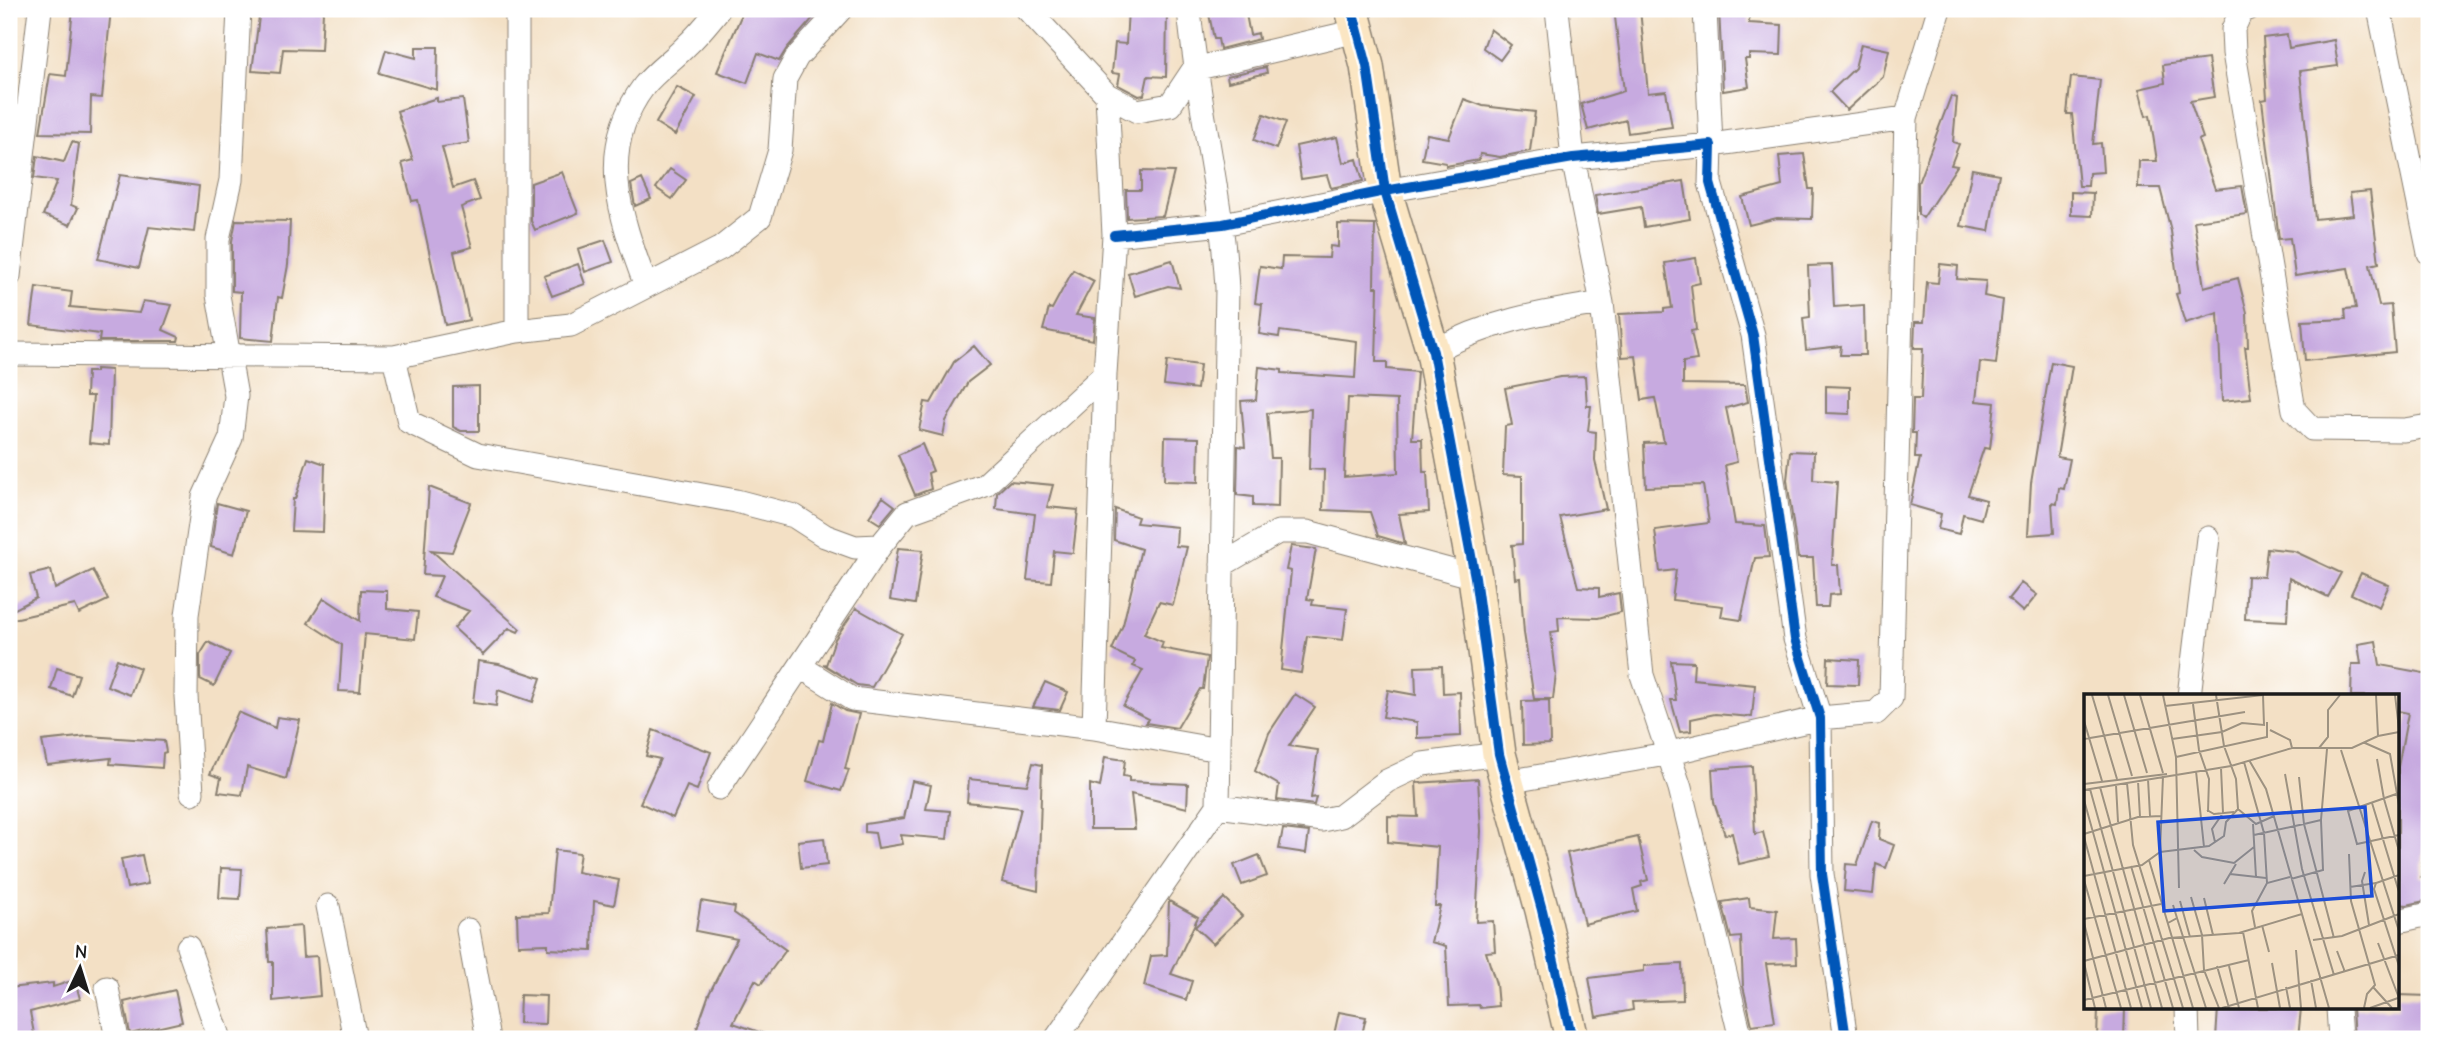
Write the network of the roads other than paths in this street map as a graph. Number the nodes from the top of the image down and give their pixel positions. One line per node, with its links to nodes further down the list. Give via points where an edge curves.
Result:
1 (40, 9): 23 (street)
2 (239, 9): 29 (street, via 231,180 218,239 219,295)
3 (517, 9): 26 (street)
4 (719, 9): 24 (street, via 644,86 622,125 615,172 623,223)
5 (841, 9): 24 (street, via 797,57 785,79 780,150 760,217 721,248)
6 (1027, 9): 15 (street)
7 (1189, 9): 14 (street)
8 (1557, 9): 18 (street)
9 (1705, 9): 17 (street)
10 (1939, 9): 16 (street)
11 (2248, 9): 32 (street, via 2241,12 2233,29 2234,53 2294,410 2312,429)
12 (2379, 9): 22 (street)
13 (1354, 20): 14 (street); 19 (street, via 1367,66)
14 (1194, 69): 15 (street, via 1170,105 1137,111); 20 (street)
15 (1107, 95): 21 (street)
16 (1906, 118): 17 (street); 39 (street, via 1891,698 1875,713)
17 (1711, 145): 18 (street); 39 (street, via 1710,183 1754,335 1795,639)
18 (1573, 158): 19 (street); 25 (street)
19 (1385, 191): 20 (street); 27 (street)
20 (1223, 224): 21 (street); 35 (street, via 1227,288)
21 (1114, 235): 31 (street)
22 (2429, 253)
23 (9, 276)
24 (646, 286): 26 (street, via 571,325)
25 (1602, 303): 27 (street, via 1516,318 1463,335); 42 (street, via 1642,675)
26 (517, 331): 30 (street)
27 (1433, 352): 36 (street)
28 (9, 354): 29 (street)
29 (230, 356): 30 (street); 45 (street, via 236,396 231,438 204,497 187,615)
30 (394, 357): 34 (street, via 409,422 478,455 736,501 794,516 825,536 855,547)
31 (1105, 374): 34 (street, via 985,485 907,513); 40 (street)
32 (2429, 426)
33 (2208, 538): 38 (street)
34 (880, 546): 37 (street)
35 (1222, 565): 36 (street, via 1278,533 1308,533); 41 (street)
36 (1475, 576): 43 (street)
37 (801, 667): 40 (street, via 852,699); 44 (street)
38 (2189, 694)
39 (1820, 718): 42 (street); 62 (street, via 1822,874)
40 (1094, 728): 41 (street)
41 (1219, 751): 46 (street)
42 (1666, 754): 43 (street); 61 (street, via 1680,789)
43 (1503, 768): 46 (street, via 1423,764 1387,781 1341,816 1322,820); 60 (street)
44 (719, 789)
45 (192, 793)
46 (1218, 806): 59 (street)
47 (328, 906): 57 (street)
48 (2429, 914): 49 (street)
49 (2400, 921)
50 (468, 930): 58 (street)
51 (188, 947): 56 (street)
52 (107, 988): 55 (street)
53 (2187, 1010): 63 (street)
54 (2338, 1010): 64 (street)
55 (117, 1039)
56 (220, 1039)
57 (355, 1039)
58 (488, 1039)
59 (1056, 1039)
60 (1572, 1039)
61 (1741, 1039)
62 (1846, 1039)
63 (2188, 1039)
64 (2340, 1039)

